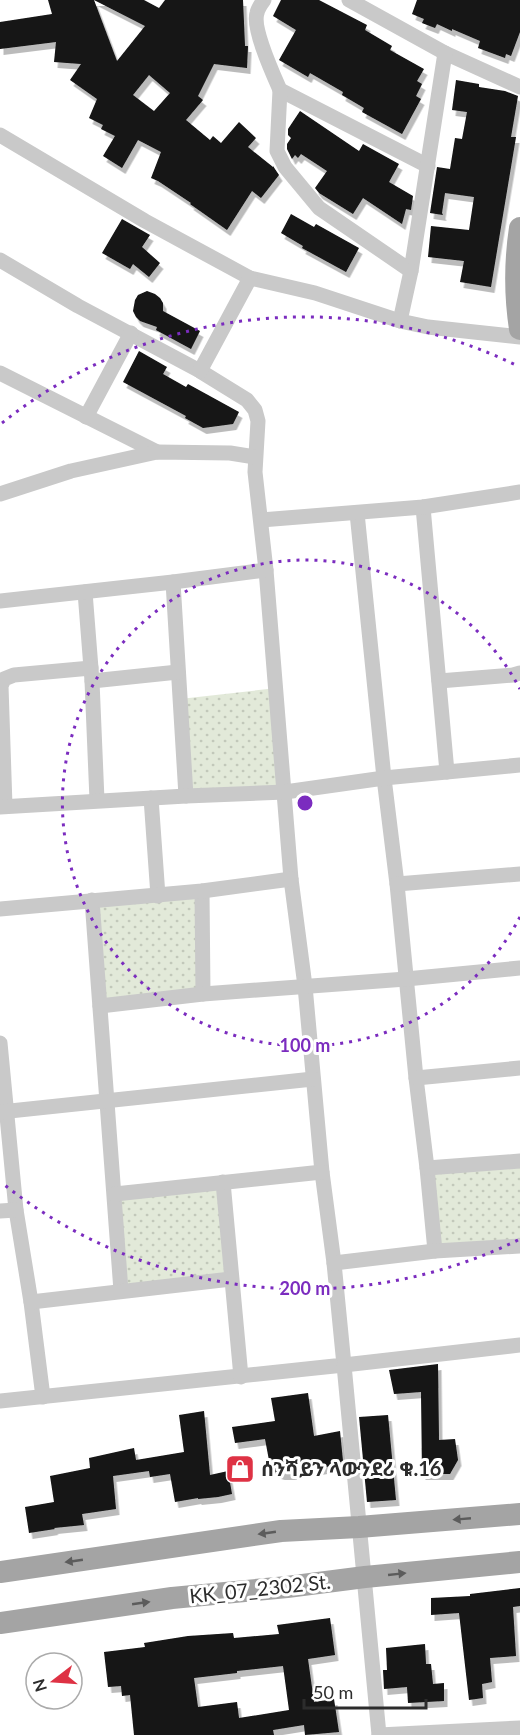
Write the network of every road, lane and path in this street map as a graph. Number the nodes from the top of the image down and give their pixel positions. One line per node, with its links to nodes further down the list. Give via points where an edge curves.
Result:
1 (264, 0): 5 (street, via 256,13 256,23)
2 (349, 0): 3 (street)
3 (445, 53): 4 (street); 7 (street)
4 (520, 87)
5 (280, 90): 7 (street); 10 (street, via 277,151 285,167 319,208)
6 (0, 135): 11 (street)
7 (428, 166): 10 (street)
8 (520, 228): 13 (main road)
9 (0, 260): 14 (street)
10 (411, 271): 12 (street)
11 (250, 278): 12 (street, via 315,292); 16 (street)
12 (400, 321): 15 (street)
13 (520, 329)
14 (131, 333): 16 (street); 18 (street)
15 (520, 337)
16 (200, 371): 20 (street, via 247,400 255,410)
17 (0, 373): 18 (street)
18 (87, 417): 19 (street)
19 (157, 452): 20 (street); 22 (street, via 71,471)
20 (255, 457): 25 (street)
21 (520, 492): 23 (street)
22 (0, 494)
23 (423, 507): 24 (street); 33 (street)
24 (357, 513): 25 (street); 36 (street)
25 (261, 520): 26 (street)
26 (266, 570): 27 (street); 37 (street)
27 (173, 582): 28 (street); 30 (street)
28 (85, 592): 29 (street); 32 (street)
29 (0, 601)
30 (178, 672): 32 (street); 38 (street)
31 (520, 673): 33 (street)
32 (92, 674): 40 (street); 41 (street, via 14,675 4,679)
33 (439, 681): 35 (street)
34 (520, 765): 35 (street)
35 (447, 772): 36 (street)
36 (384, 778): 37 (street); 44 (street)
37 (285, 792): 38 (street); 43 (street)
38 (186, 796): 39 (street)
39 (151, 798): 40 (street); 46 (street)
40 (97, 801): 41 (street)
41 (2, 806)
42 (520, 874): 44 (street)
43 (291, 879): 45 (street); 51 (street)
44 (397, 884): 50 (street)
45 (202, 891): 46 (street); 52 (street)
46 (159, 896): 47 (street)
47 (93, 900): 48 (street); 53 (street)
48 (0, 909)
49 (520, 968): 50 (street)
50 (406, 979): 51 (street); 56 (street)
51 (305, 986): 52 (street); 57 (street)
52 (203, 994): 53 (street)
53 (100, 1006): 58 (street)
54 (0, 1043): 59 (street)
55 (520, 1068): 56 (street)
56 (416, 1078): 61 (street)
57 (313, 1079): 58 (street); 62 (street)
58 (107, 1100): 59 (street); 64 (street)
59 (3, 1111): 65 (street)
60 (520, 1161): 61 (street)
61 (427, 1168): 68 (street)
62 (322, 1172): 63 (street); 69 (street)
63 (223, 1182): 64 (street); 70 (street)
64 (115, 1194): 71 (street)
65 (16, 1210): 66 (street); 72 (street)
66 (0, 1212)
67 (520, 1246): 68 (street)
68 (435, 1251): 69 (street)
69 (334, 1263): 74 (street)
70 (231, 1279): 71 (street); 75 (street)
71 (122, 1291): 72 (street)
72 (31, 1302): 76 (street)
73 (520, 1345): 74 (street)
74 (344, 1365): 75 (street); 79 (street)
75 (241, 1377): 76 (street)
76 (43, 1397): 77 (street)
77 (0, 1401)
78 (520, 1514): 79 (main road, one-way to 79)
79 (359, 1527): 81 (main road, one-way to 81, via 281,1532); 82 (street)
80 (520, 1562): 82 (main road, KK_07_2302 St., one-way to 80)
81 (0, 1572)
82 (365, 1578): 83 (main road, KK_07_2302 St., one-way to 82, via 172,1598); 86 (street)
83 (0, 1623)
84 (520, 1728): 85 (street)
85 (462, 1733): 86 (street)
86 (379, 1735)

